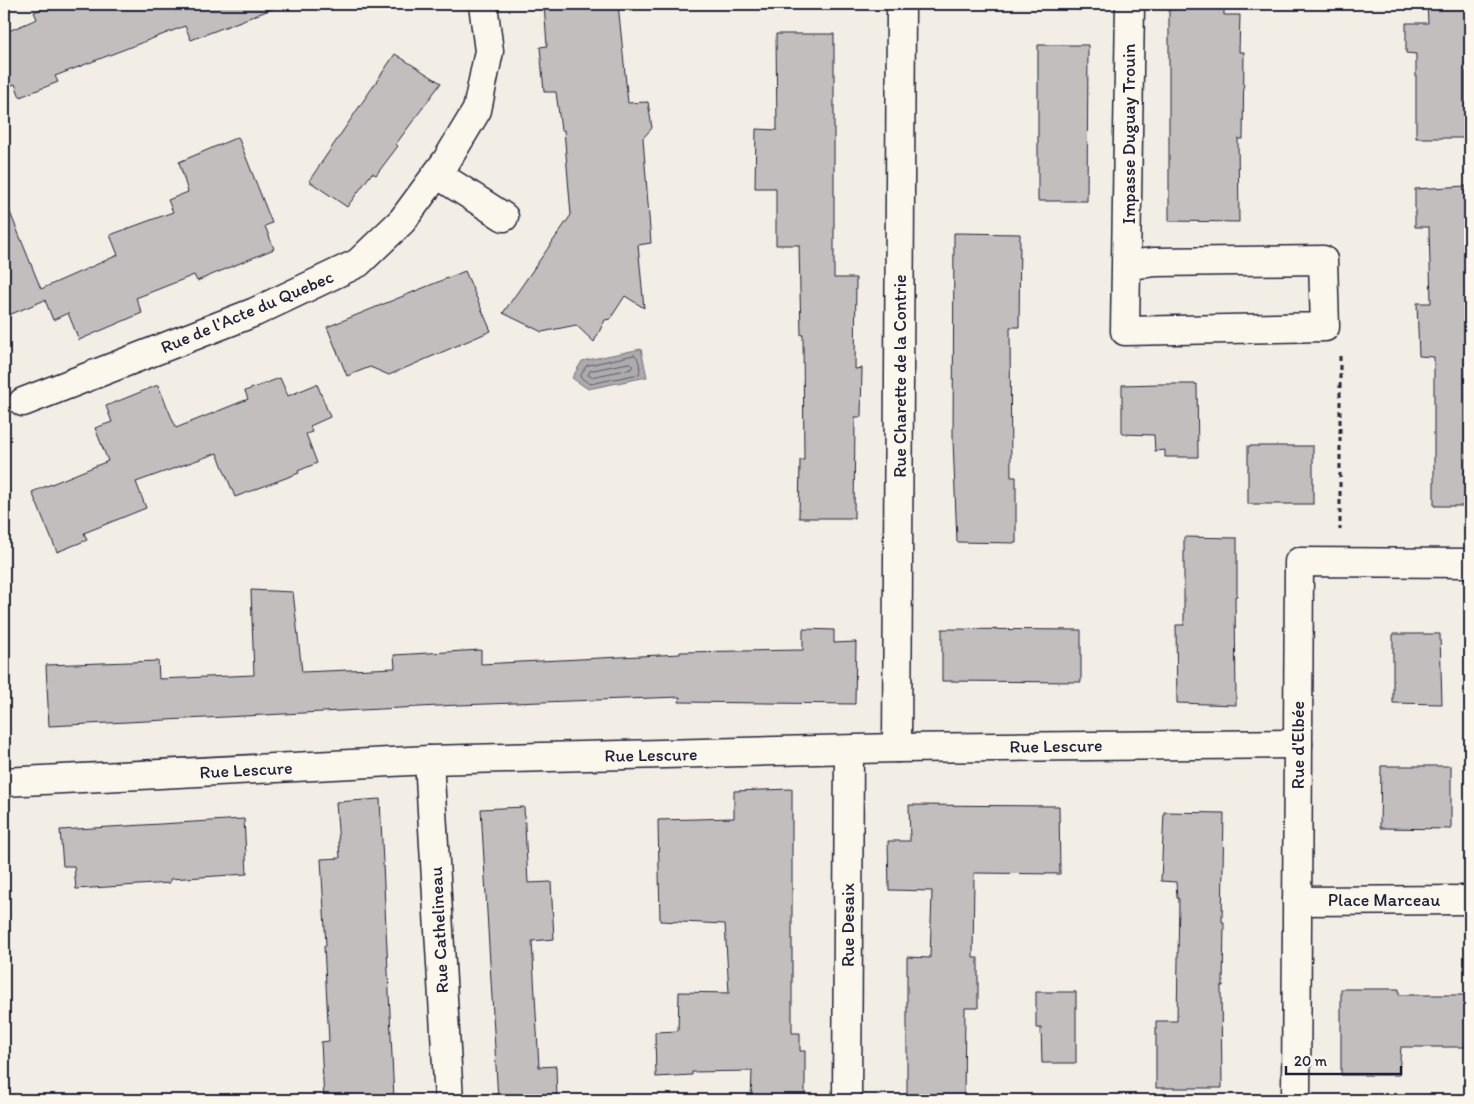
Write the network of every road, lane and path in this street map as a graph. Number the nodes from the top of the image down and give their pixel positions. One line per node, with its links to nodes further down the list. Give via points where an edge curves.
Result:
1 (483, 4): 4 (street, Rue de l'Acte du Quebec, via 489,51 477,110)
2 (901, 4): 12 (street, Rue Charette de la Contrie)
3 (1130, 4): 6 (street, Impasse Duguay Trouin)
4 (437, 174): 5 (street); 8 (street, Rue de l'Acte du Quebec, via 402,222 358,264 255,312)
5 (504, 217)
6 (1128, 265): 7 (street, via 1323,260); 7 (street, Impasse Duguay Trouin, via 1126,331)
7 (1326, 327): 9 (path, via 1340,351)
8 (23, 402)
9 (1340, 562): 10 (street, Rue d'Elbée); 11 (street, Rue d'Elbée, via 1299,562)
10 (1470, 563)
11 (1298, 744): 12 (street, Rue Lescure); 17 (street, Rue d'Elbée)
12 (897, 748): 13 (street, Rue Lescure)
13 (849, 750): 14 (street, Rue Lescure); 19 (street, Rue Desaix)
14 (429, 760): 15 (street, Rue Lescure); 18 (street, Rue Cathelineau)
15 (4, 782)
16 (1470, 900): 17 (street, Place Marceau)
17 (1297, 901): 20 (street, Rue d'Elbée)
18 (449, 1100)
19 (847, 1100)
20 (1296, 1100)

